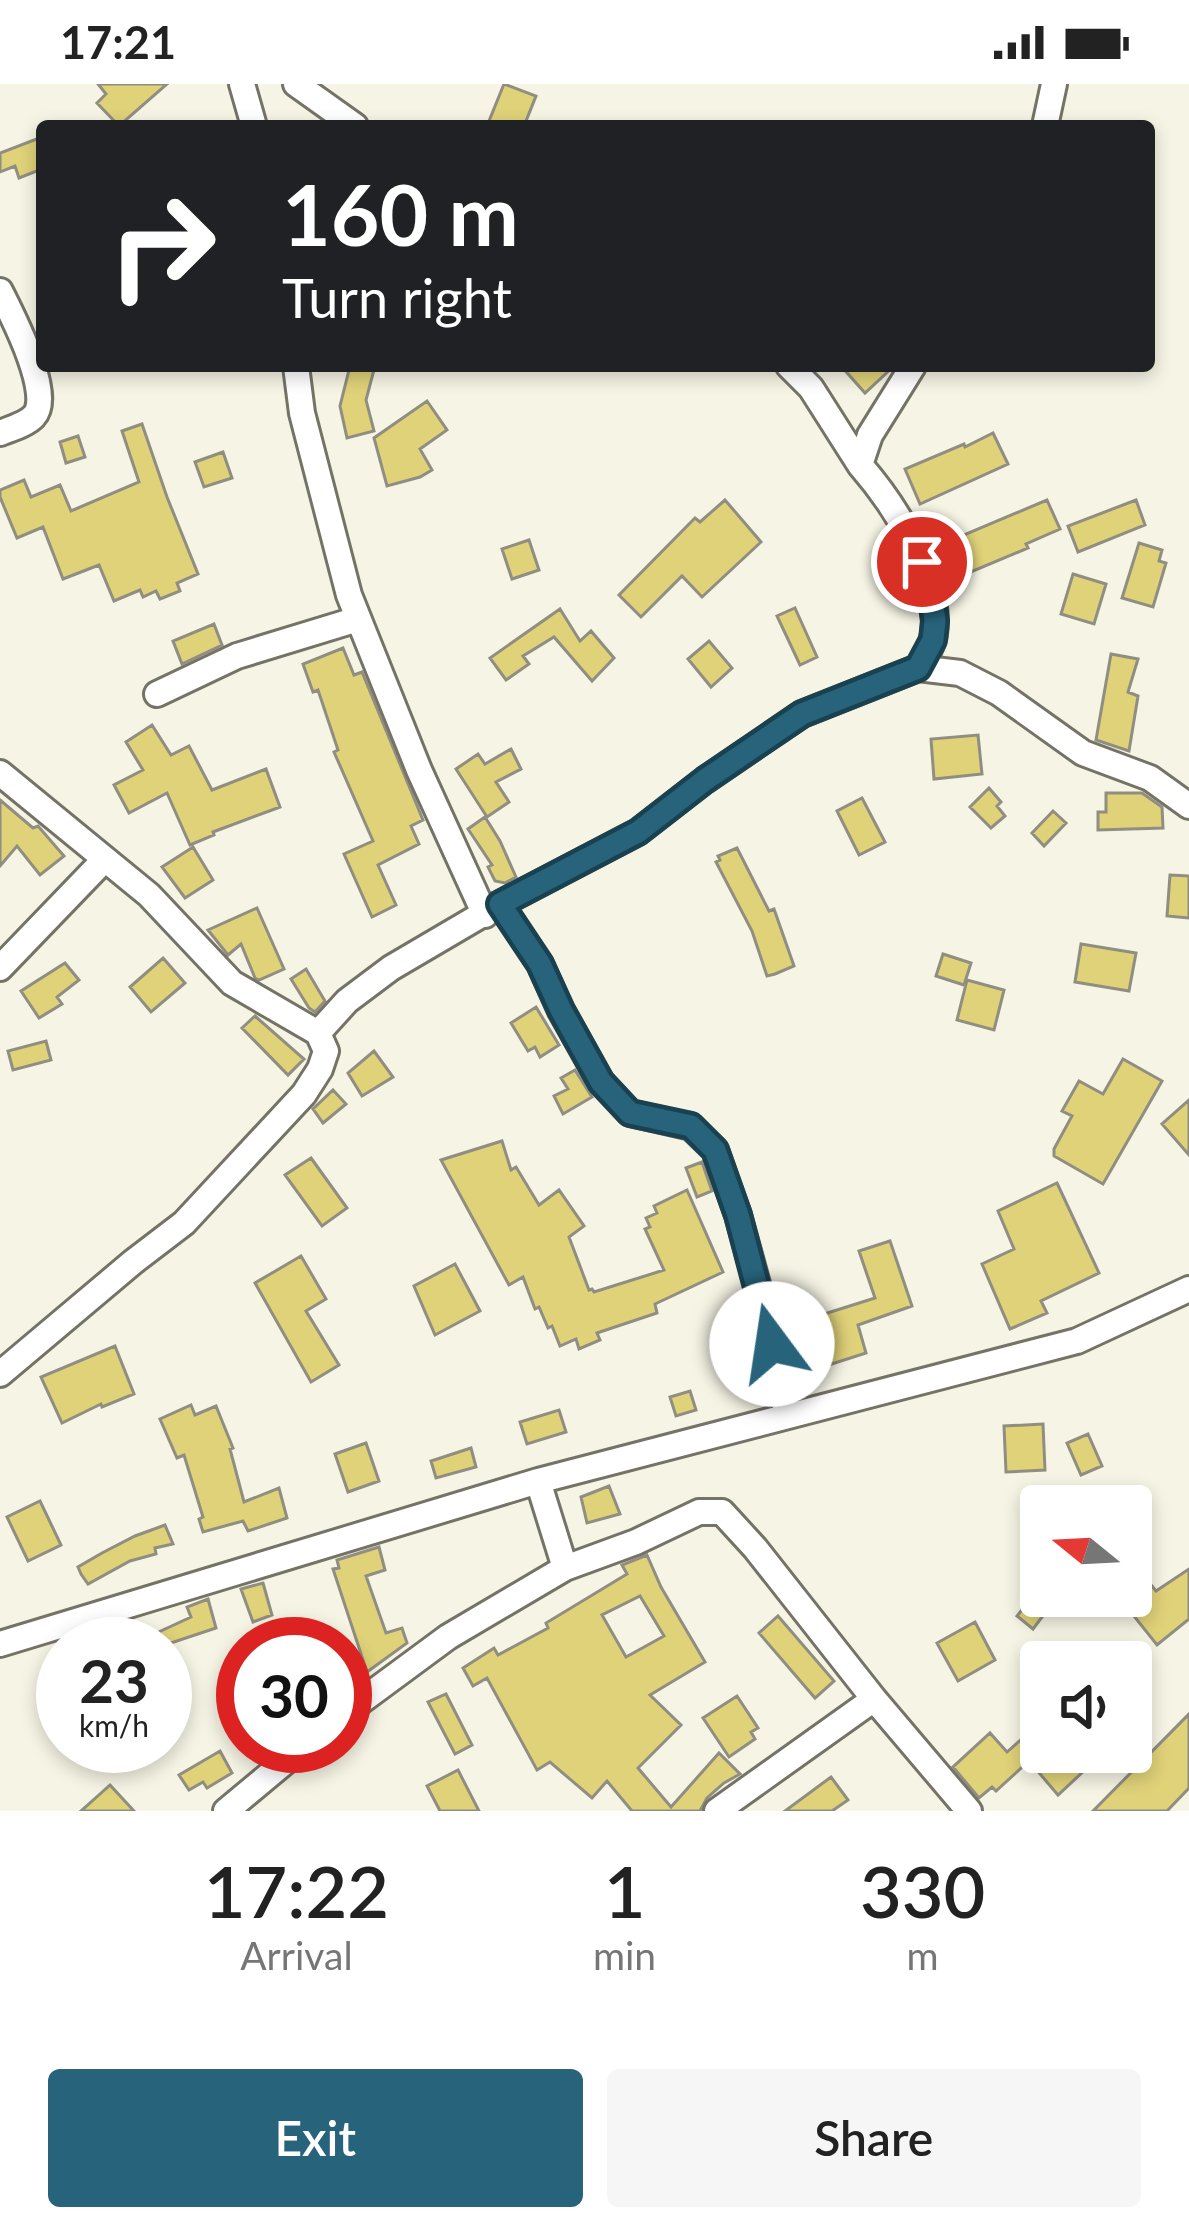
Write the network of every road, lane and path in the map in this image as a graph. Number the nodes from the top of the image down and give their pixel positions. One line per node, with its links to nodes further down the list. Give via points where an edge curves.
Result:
1 (242, 84): 4 (street)
2 (296, 84): 5 (street)
3 (1054, 84): 6 (street)
4 (252, 120)
5 (347, 120)
6 (1046, 120)
7 (0, 290): 11 (street, via 41,403 34,416)
8 (297, 372): 13 (street)
9 (795, 372): 12 (street)
10 (909, 372): 12 (street)
11 (0, 433)
12 (860, 465): 14 (street, via 922,562 935,621)
13 (358, 619): 15 (street, via 237,656); 19 (street, via 418,770)
14 (918, 668): 17 (street, via 960,673 1083,753 1150,778); 19 (street, via 802,714 638,832)
15 (157, 694)
16 (0, 773): 18 (street)
17 (1189, 806)
18 (105, 859): 20 (street); 21 (street, via 232,983)
19 (493, 910): 21 (street, via 391,968); 24 (street, via 540,964 601,1082 630,1113 691,1126 715,1150)
20 (0, 968)
21 (318, 1033): 23 (street, via 326,1051 320,1069 230,1174 184,1222)
22 (1189, 1289): 24 (street, via 1077,1341)
23 (0, 1374)
24 (788, 1414): 25 (street)
25 (538, 1481): 26 (street); 27 (street)
26 (565, 1568): 28 (street); 29 (street, via 699,1512 722,1512)
27 (0, 1644)
28 (372, 1693)
29 (874, 1699): 32 (street); 33 (street)
30 (272, 1773): 31 (street)
31 (226, 1811)
32 (717, 1811)
33 (969, 1811)

